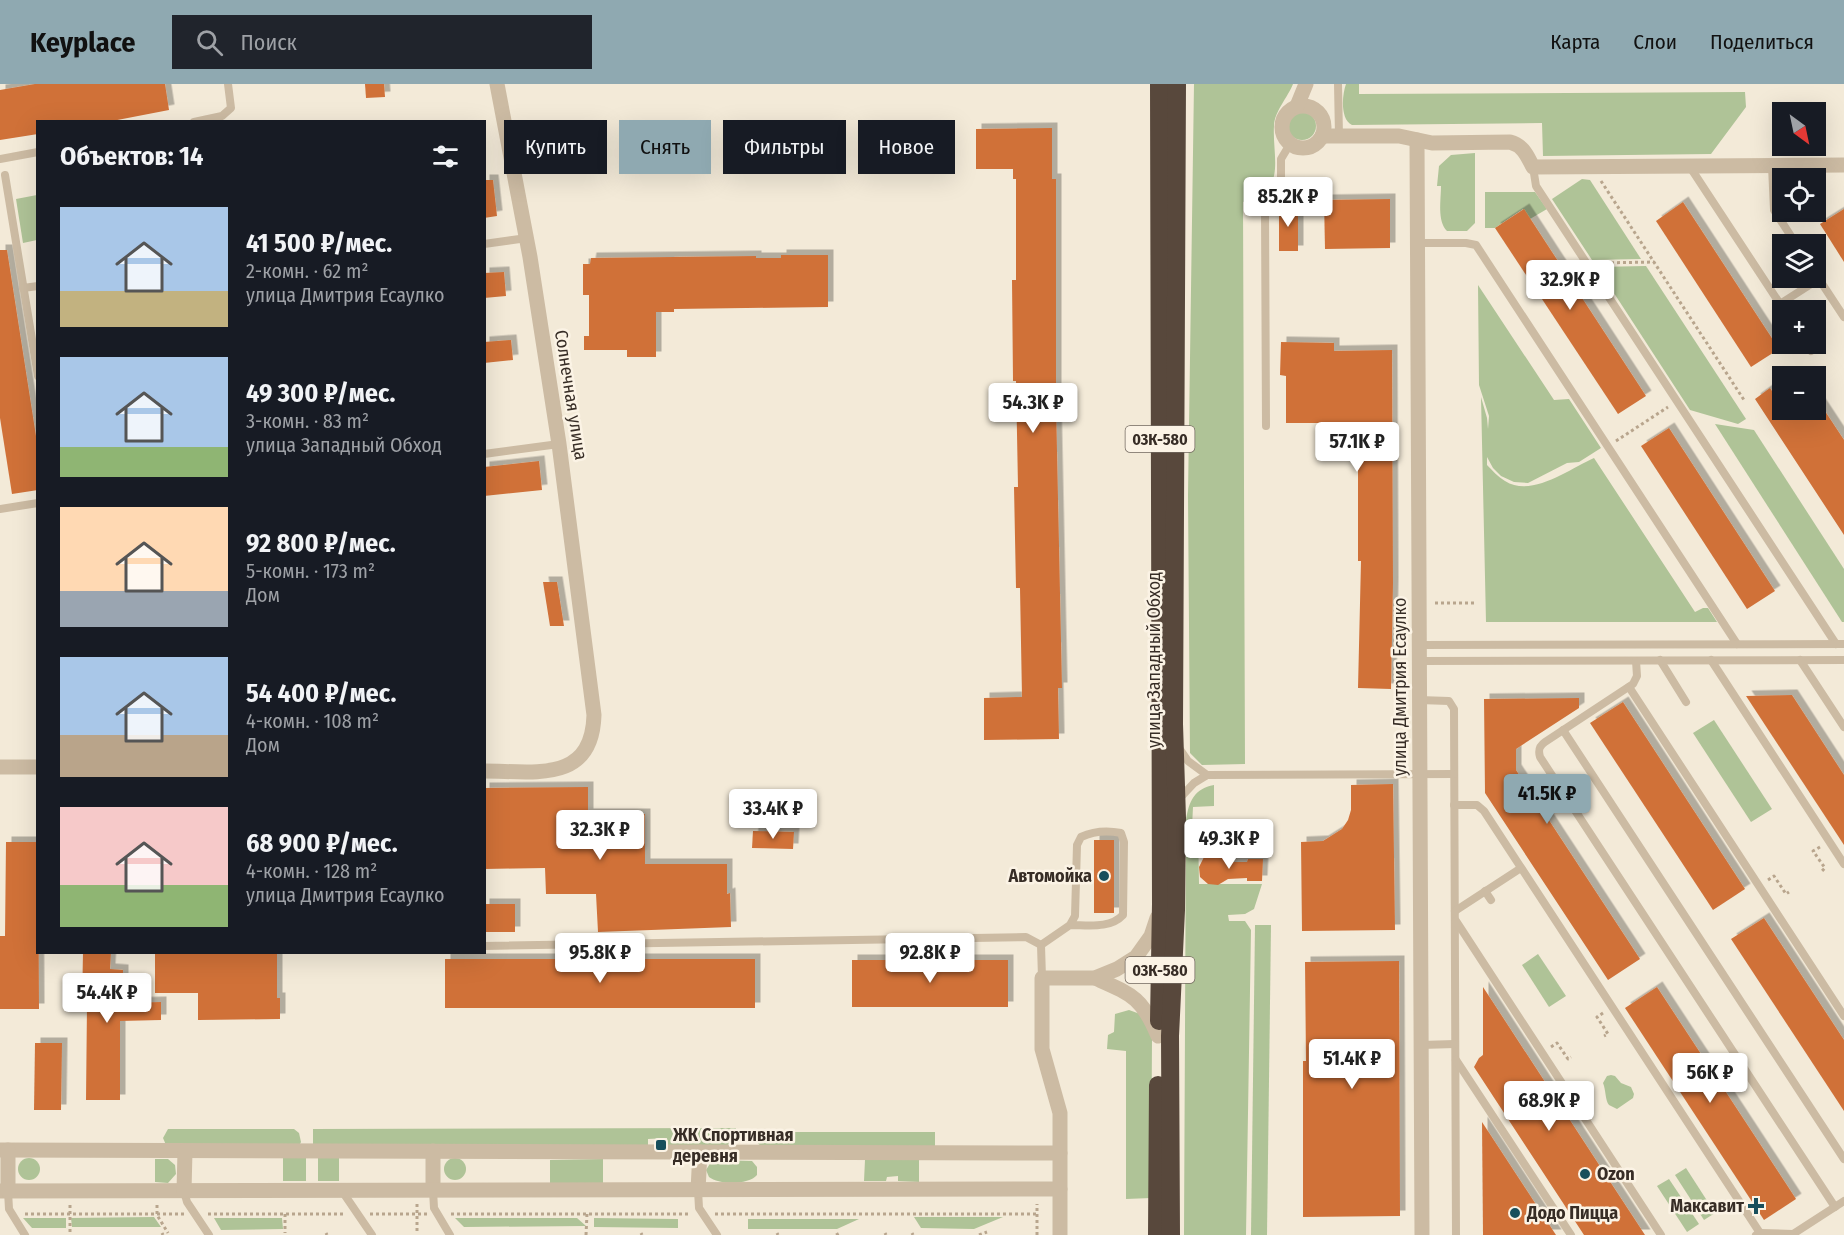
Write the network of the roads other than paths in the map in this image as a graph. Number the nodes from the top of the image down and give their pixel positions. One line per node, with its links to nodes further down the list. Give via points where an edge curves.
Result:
1 (228, 84): 8 (lane, via 231,108)
2 (497, 84): 21 (street, Солнечная улица)
3 (1159, 84): 64 (highway, улица Западный Обход / 03К-580)
4 (1177, 84): 51 (highway, улица Западный Обход / 03К-580)
5 (1305, 84): 7 (street)
6 (1338, 84): 10 (lane)
7 (1297, 106): 9 (street, via 1317,111 1323,123); 12 (street, via 1286,114 1281,126)
8 (222, 119)
9 (1322, 136): 10 (street); 12 (street, via 1311,146)
10 (1339, 136): 11 (street, via 1399,136)
11 (1417, 140): 17 (street, via 1510,142 1524,150); 22 (street, улица Дмитрия Есаулко)
12 (1290, 144): 32 (lane, via 1281,159 1281,179 1265,210)
13 (36, 152): 14 (lane)
14 (0, 159)
15 (1844, 165): 16 (street)
16 (1772, 166): 18 (street); 20 (lane, via 1774,210)
17 (1533, 167): 18 (street); 38 (lane, via 1536,186)
18 (1690, 167): 28 (lane)
19 (5, 175): 25 (lane)
20 (1790, 234)
21 (526, 238): 23 (lane); 33 (street, Солнечная улица)
22 (1418, 243): 37 (lane, via 1476,245); 39 (street, улица Дмитрия Есаулко)
23 (486, 244)
24 (36, 286): 25 (lane)
25 (23, 288): 31 (lane)
26 (1803, 288): 29 (lane)
27 (1825, 288): 30 (lane)
28 (1777, 300)
29 (1790, 300)
30 (1844, 317)
31 (36, 364)
32 (1266, 426)
33 (559, 444): 34 (lane); 54 (street, Солнечная улица, via 594,731 579,757 567,767 553,772)
34 (486, 454)
35 (36, 503): 36 (lane)
36 (0, 509)
37 (1737, 644): 38 (lane); 39 (lane)
38 (1840, 644)
39 (1419, 645): 44 (street, улица Дмитрия Есаулко)
40 (1660, 660): 41 (lane); 45 (lane); 48 (lane)
41 (1711, 660): 42 (lane); 60 (lane)
42 (1800, 660): 43 (lane); 49 (lane)
43 (1844, 660)
44 (1419, 661): 45 (lane); 47 (street, улица Дмитрия Есаулко)
45 (1636, 661): 46 (lane, via 1636,680)
46 (1629, 687): 50 (lane); 71 (lane)
47 (1419, 700): 55 (street, улица Дмитрия Есаулко); 56 (lane, via 1449,700 1452,704)
48 (1686, 702)
49 (1844, 726)
50 (1563, 730): 81 (lane); 89 (lane, via 1540,745 1540,757)
51 (1175, 740): 57 (lane, via 1188,761); 58 (highway, улица Западный Обход / 03К-580)
52 (0, 767): 53 (street)
53 (36, 767)
54 (486, 771)
55 (1420, 774): 56 (lane); 57 (lane); 74 (street, улица Дмитрия Есаулко)
56 (1454, 774): 59 (lane)
57 (1207, 776): 58 (lane)
58 (1176, 803): 98 (highway, улица Западный Обход / 03К-580, via 1170,1036)
59 (1454, 805): 61 (lane, via 1480,807); 65 (lane)
60 (1844, 864)
61 (1521, 868): 62 (lane); 90 (lane)
62 (1485, 891): 63 (lane); 65 (lane)
63 (1491, 900)
64 (1161, 904): 70 (street, via 1151,936 1136,957); 72 (highway, улица Западный Обход / 03К-580)
65 (1455, 915): 73 (lane); 102 (lane)
66 (1070, 925): 66 (lane, via 1075,916 1077,845 1081,837 1093,832 1121,833 1123,915 1106,925); 67 (lane)
67 (1041, 945): 68 (lane, via 1026,937); 69 (lane)
68 (486, 946)
69 (1042, 978): 70 (street); 80 (street, via 1042,1049 1060,1113)
70 (1095, 978): 72 (street, via 1131,994 1149,1014)
71 (1844, 1016)
72 (1158, 1036): 97 (highway, улица Западный Обход / 03К-580)
73 (1455, 1044): 74 (lane); 75 (lane)
74 (1421, 1045): 99 (street, улица Дмитрия Есаулко)
75 (1456, 1059): 100 (lane); 101 (lane)
76 (4, 1150): 77 (street); 84 (street)
77 (185, 1151): 78 (street); 85 (street)
78 (433, 1151): 79 (street); 87 (street)
79 (700, 1152): 80 (street); 83 (street)
80 (1060, 1153): 82 (street)
81 (1844, 1159)
82 (1060, 1189): 83 (street); 96 (street)
83 (698, 1190): 87 (street); 95 (lane, via 698,1204)
84 (4, 1191): 85 (street); 91 (lane)
85 (184, 1191): 86 (street); 92 (lane)
86 (342, 1191): 87 (street); 93 (lane)
87 (433, 1191): 94 (lane, via 434,1208)
88 (1844, 1202): 89 (lane)
89 (1835, 1207): 90 (lane, via 1792,1234)
90 (1758, 1234)
91 (25, 1235)
92 (208, 1235)
93 (372, 1235)
94 (450, 1235)
95 (717, 1235)
96 (1060, 1235)
97 (1157, 1235)
98 (1172, 1235)
99 (1422, 1235)
100 (1456, 1235)
101 (1571, 1235)
102 (1661, 1235)

